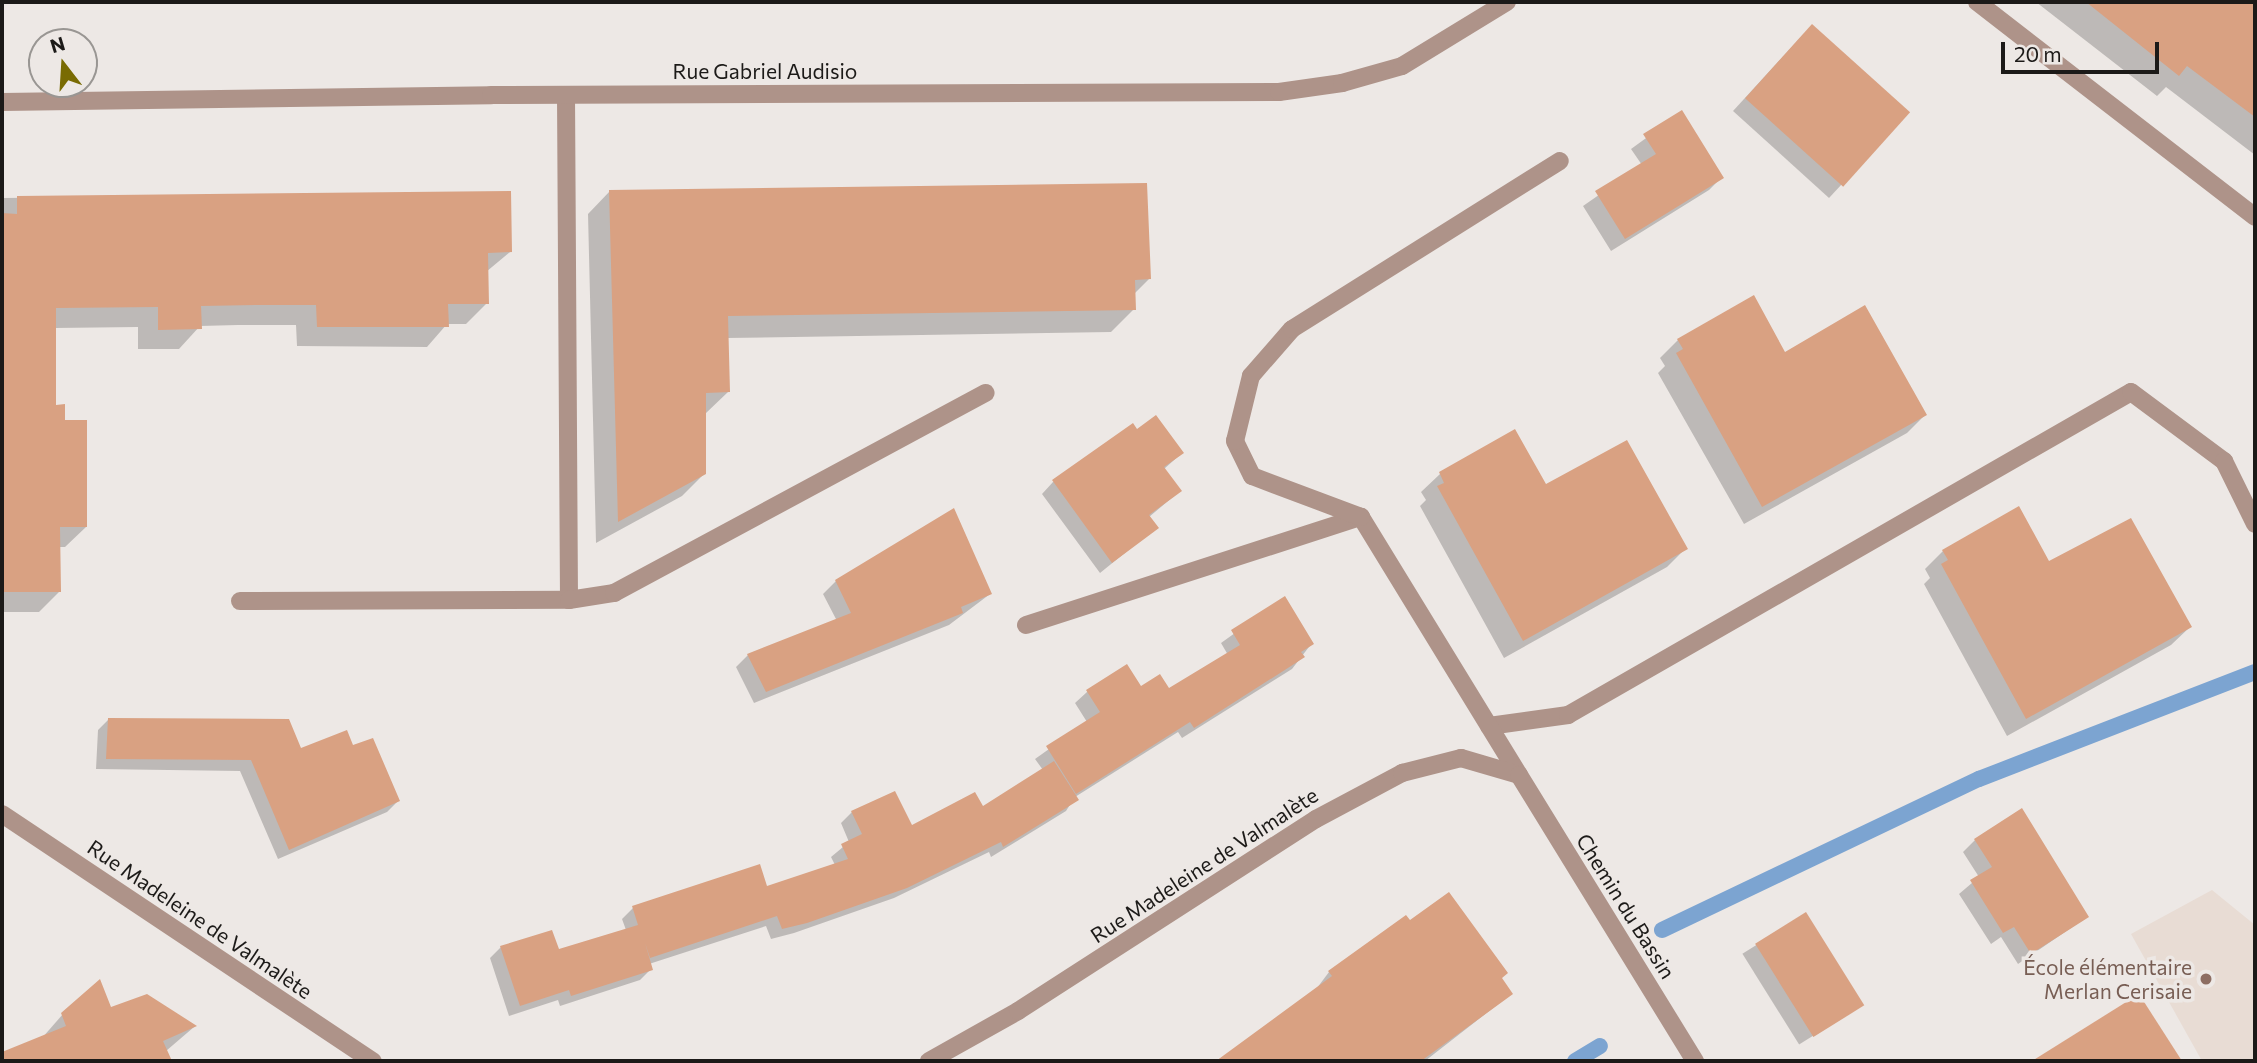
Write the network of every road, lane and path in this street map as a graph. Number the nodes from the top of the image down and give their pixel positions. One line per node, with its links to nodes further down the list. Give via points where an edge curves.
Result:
1 (1507, 2): 3 (street, Rue Gabriel Audisio, via 1402,66 1342,83 1279,92)
2 (1978, 2): 6 (street)
3 (566, 94): 4 (street, Rue Gabriel Audisio); 10 (street)
4 (2, 102)
5 (1560, 160): 8 (street, via 1292,329 1251,376 1235,441 1252,476)
6 (2255, 217)
7 (986, 393): 10 (street, via 614,593)
8 (1361, 517): 12 (street); 13 (street, Chemin du Bassin)
9 (2255, 524): 13 (street, via 2224,461 2131,392 1568,715)
10 (569, 600): 11 (street)
11 (240, 601)
12 (1026, 625)
13 (1489, 726): 14 (street, Chemin du Bassin)
14 (1519, 775): 17 (street, Rue Madeleine de Valmalète, via 1461,758 1402,773 1316,818 1018,1012); 18 (street, Chemin du Bassin)
15 (2, 814): 16 (street, Rue Madeleine de Valmalète)
16 (373, 1061)
17 (929, 1061)
18 (1695, 1061)

